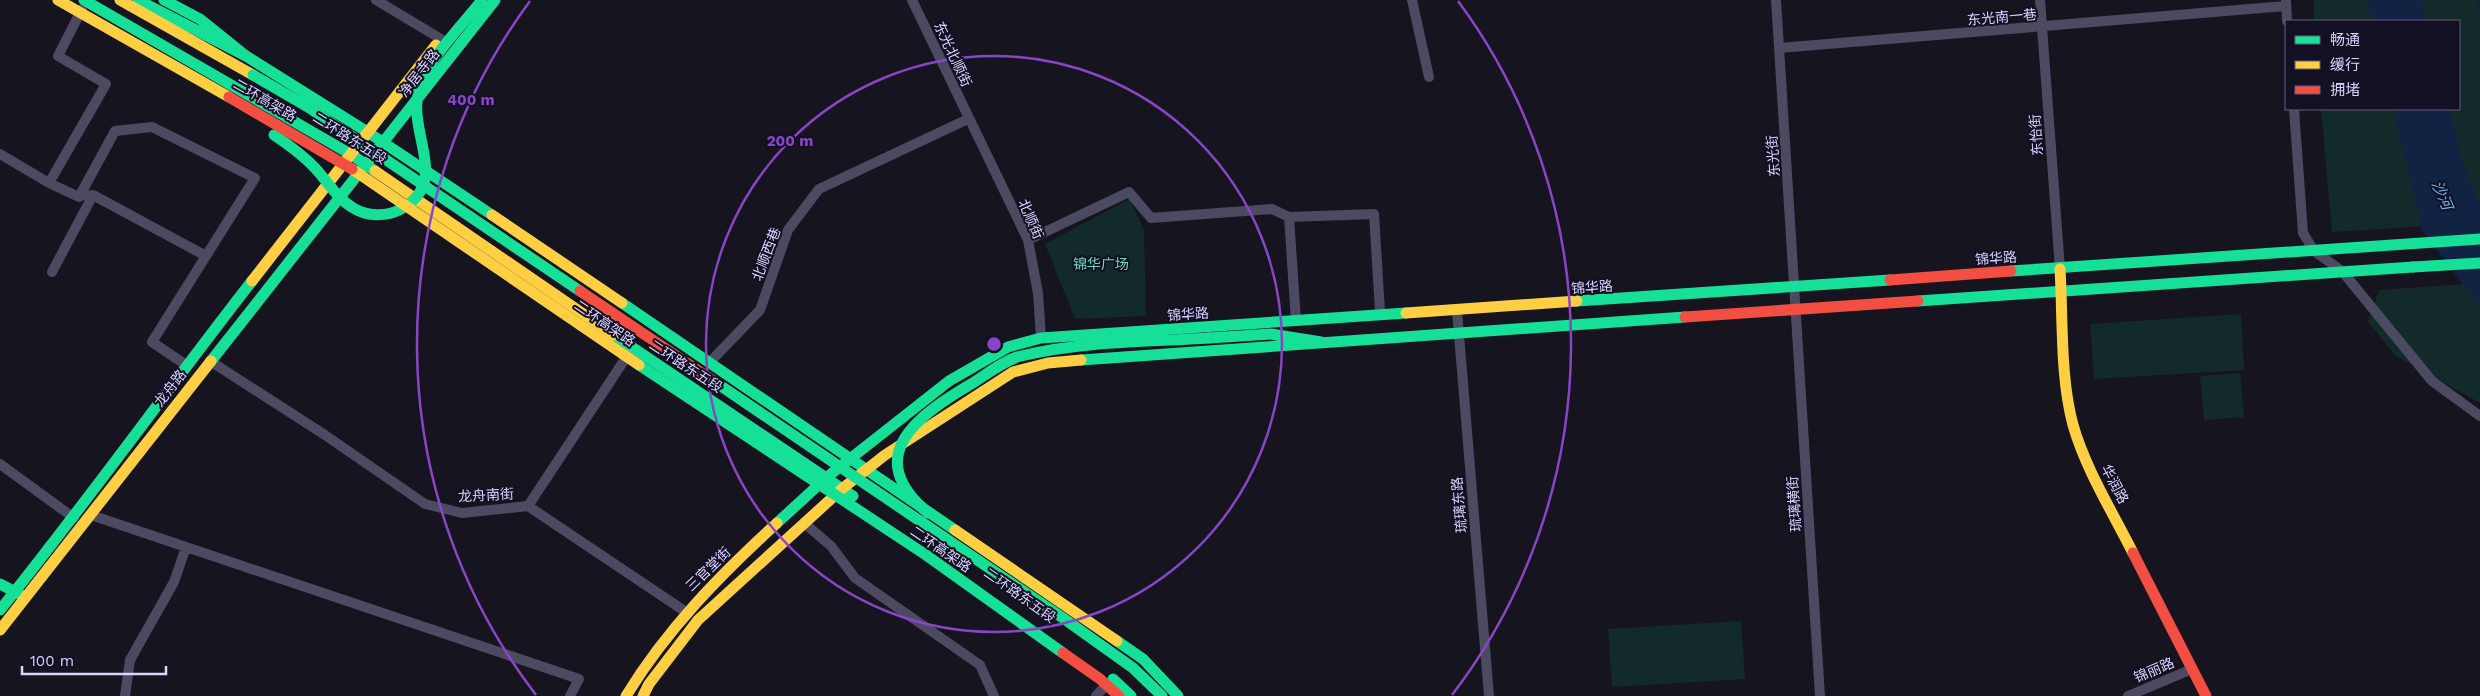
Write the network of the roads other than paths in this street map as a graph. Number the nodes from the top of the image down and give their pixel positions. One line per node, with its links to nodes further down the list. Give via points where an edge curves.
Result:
1 (58, 0): 16 (main road, 二环高架路, bridge)
2 (120, 0): 70 (main road, 二环高架路, bridge, via 308,107)
3 (138, 0): 20 (main road, 二环路东五段)
4 (164, 0): 20 (main road, via 200,19)
5 (376, 0): 18 (street)
6 (471, 0): 18 (main road, 净居寺路)
7 (482, 0): 16 (main road, bridge, via 437,59 418,94 416,111 426,166 421,191 410,205 386,215 368,214 352,208 296,151 258,124 155,62)
8 (495, 0): 25 (main road, 净居寺路)
9 (912, 0): 23 (street, 东光北顺街)
10 (1412, 0): 21 (street)
11 (1776, 0): 19 (street, 东光街)
12 (2040, 0): 17 (street, 东怡街)
13 (85, 1): 27 (main road, 二环路东五段); 29 (street, via 58,56 106,84)
14 (2286, 3): 15 (street); 17 (street, 东光南一巷)
15 (2287, 20)
16 (105, 26): 80 (main road, 二环高架路, bridge, via 339,160 569,318 926,555 1100,678)
17 (2042, 28): 19 (street, 东光南一巷); 38 (street, 东怡街)
18 (441, 39): 24 (main road, 净居寺路)
19 (1779, 48): 41 (street, 东光街)
20 (246, 56): 24 (main road, 二环路东五段)
21 (1429, 77)
22 (2294, 110): 35 (street, via 2303,233)
23 (968, 119): 34 (street, 北顺街); 52 (street, 北顺西巷, via 820,189 788,230 760,310)
24 (369, 133): 25 (main road, 二环路东五段); 27 (main road, 净居寺路)
25 (382, 143): 28 (main road, 净居寺路); 52 (main road, 二环路东五段)
26 (0, 154): 29 (street)
27 (352, 155): 28 (main road, 二环路东五段); 53 (main road, 净居寺路)
28 (366, 165): 50 (main road, 二环路东五段); 51 (main road, 龙舟路)
29 (49, 183): 31 (street)
30 (93, 195): 31 (street); 36 (street); 40 (street)
31 (79, 198): 36 (street, via 115,131 152,127 255,178)
32 (1289, 218): 34 (street, via 1272,209 1151,218 1129,192); 45 (street, via 1374,214); 46 (street)
33 (2480, 239): 35 (main road, 锦华路)
34 (1028, 240): 48 (street, 北顺街, via 1038,293)
35 (2314, 251): 38 (main road, 锦华路); 39 (street)
36 (206, 256): 53 (street, via 152,342)
37 (2480, 263): 39 (main road, bridge)
38 (2060, 268): 41 (main road, 锦华路); 42 (main road, 华润路)
39 (2342, 271): 42 (main road); 54 (street, via 2432,381)
40 (52, 272)
41 (1794, 288): 43 (street, 东光街); 44 (main road, 锦华路)
42 (2061, 292): 43 (main road); 72 (main road, 华润路, via 2066,378 2073,424 2087,463)
43 (1796, 310): 47 (main road); 85 (street, 琉璃横街)
44 (1457, 311): 46 (main road, 锦华路); 47 (street, 琉璃东路)
45 (1380, 312)
46 (1296, 321): 48 (main road, 锦华路)
47 (1459, 333): 49 (main road); 84 (street, 琉璃东路)
48 (1041, 338): 55 (main road, 锦华路, via 1008,347 949,381)
49 (1321, 342): 57 (main road, via 1048,363 1014,372 900,445); 70 (main road, bridge, via 1271,334 1110,344 1018,356 938,404 903,439 896,459 907,495 927,513 1031,586)
50 (632, 348): 58 (main road, 二环路东五段); 60 (street)
51 (210, 361): 60 (street, 龙舟南街, via 425,504 462,513); 61 (main road, 龙舟路)
52 (710, 362): 55 (main road, 二环路东五段)
53 (186, 366): 62 (main road, 净居寺路)
54 (2480, 416)
55 (850, 460): 57 (main road, 二环路东五段); 58 (main road, 锦华路)
56 (0, 464): 62 (street)
57 (867, 472): 59 (main road); 83 (main road, 二环路东五段, via 1143,659)
58 (827, 477): 59 (main road, 二环路东五段); 69 (main road, 三官堂街)
59 (843, 488): 63 (main road); 73 (main road, 二环路东五段)
60 (528, 506): 69 (street, 龙舟南街)
61 (91, 515): 64 (street); 67 (main road, 龙舟路)
62 (74, 518): 66 (main road, 净居寺路)
63 (804, 524): 77 (main road, via 698,620); 78 (street, via 832,546 855,578 980,665)
64 (186, 547): 74 (street, via 174,582 130,660); 75 (street, via 579,679)
65 (0, 584): 66 (main road)
66 (14, 592): 67 (main road); 68 (main road, 净居寺路)
67 (25, 597): 71 (main road, 龙舟路)
68 (0, 610)
69 (686, 612): 76 (main road, 三官堂街, via 636,677)
70 (1063, 618): 82 (main road, 二环高架路, bridge, via 1133,668)
71 (0, 630)
72 (2192, 669): 86 (street, 锦丽路); 87 (main road, 华润路)
73 (1112, 678): 79 (street); 81 (main road, 二环路东五段)
74 (125, 696)
75 (570, 696)
76 (626, 696)
77 (643, 696)
78 (994, 696)
79 (1096, 696)
80 (1119, 696)
81 (1131, 696)
82 (1162, 696)
83 (1178, 696)
84 (1489, 696)
85 (1820, 696)
86 (2128, 696)
87 (2206, 696)

